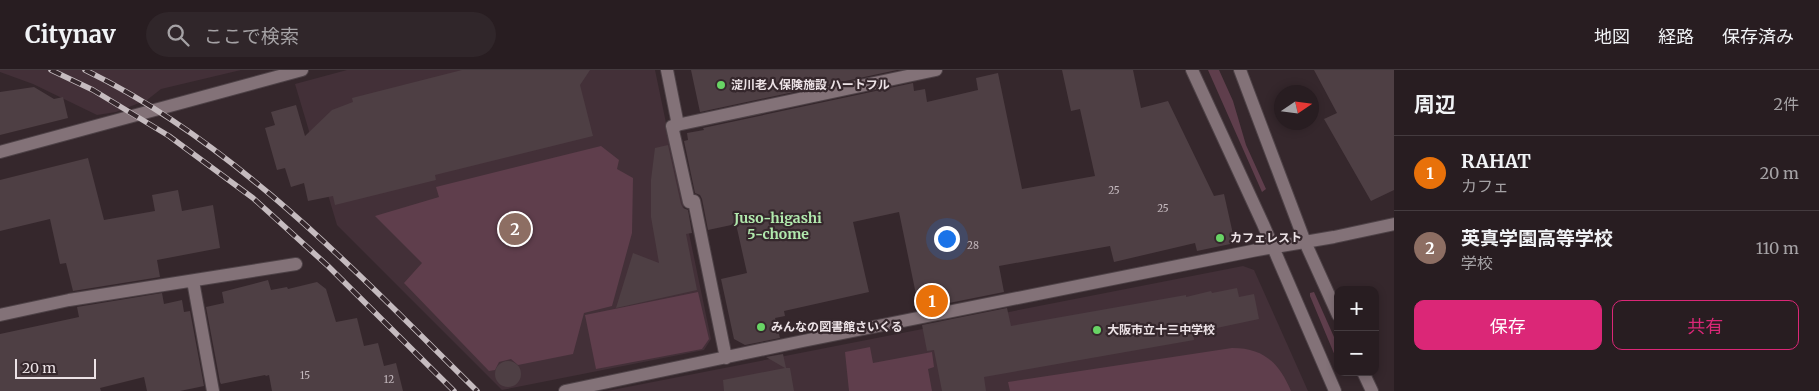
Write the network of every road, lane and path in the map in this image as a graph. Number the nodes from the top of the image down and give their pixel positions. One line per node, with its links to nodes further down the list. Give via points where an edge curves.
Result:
1 (302, 70): 7 (street)
2 (667, 70): 6 (street)
3 (936, 70): 6 (street)
4 (1192, 70): 10 (street)
5 (1240, 70): 9 (street)
6 (678, 125): 15 (street, via 672,126 689,202 694,201)
7 (0, 152)
8 (1394, 224): 9 (street)
9 (1305, 242): 10 (street); 13 (street)
10 (1273, 248): 15 (street); 20 (street)
11 (296, 264): 12 (street)
12 (193, 281): 14 (street, via 69,300); 18 (street)
13 (1334, 306)
14 (0, 315)
15 (726, 358): 17 (street)
16 (1365, 376): 21 (street)
17 (594, 388): 19 (street)
18 (213, 391)
19 (565, 391)
20 (1335, 391)
21 (1372, 391)

